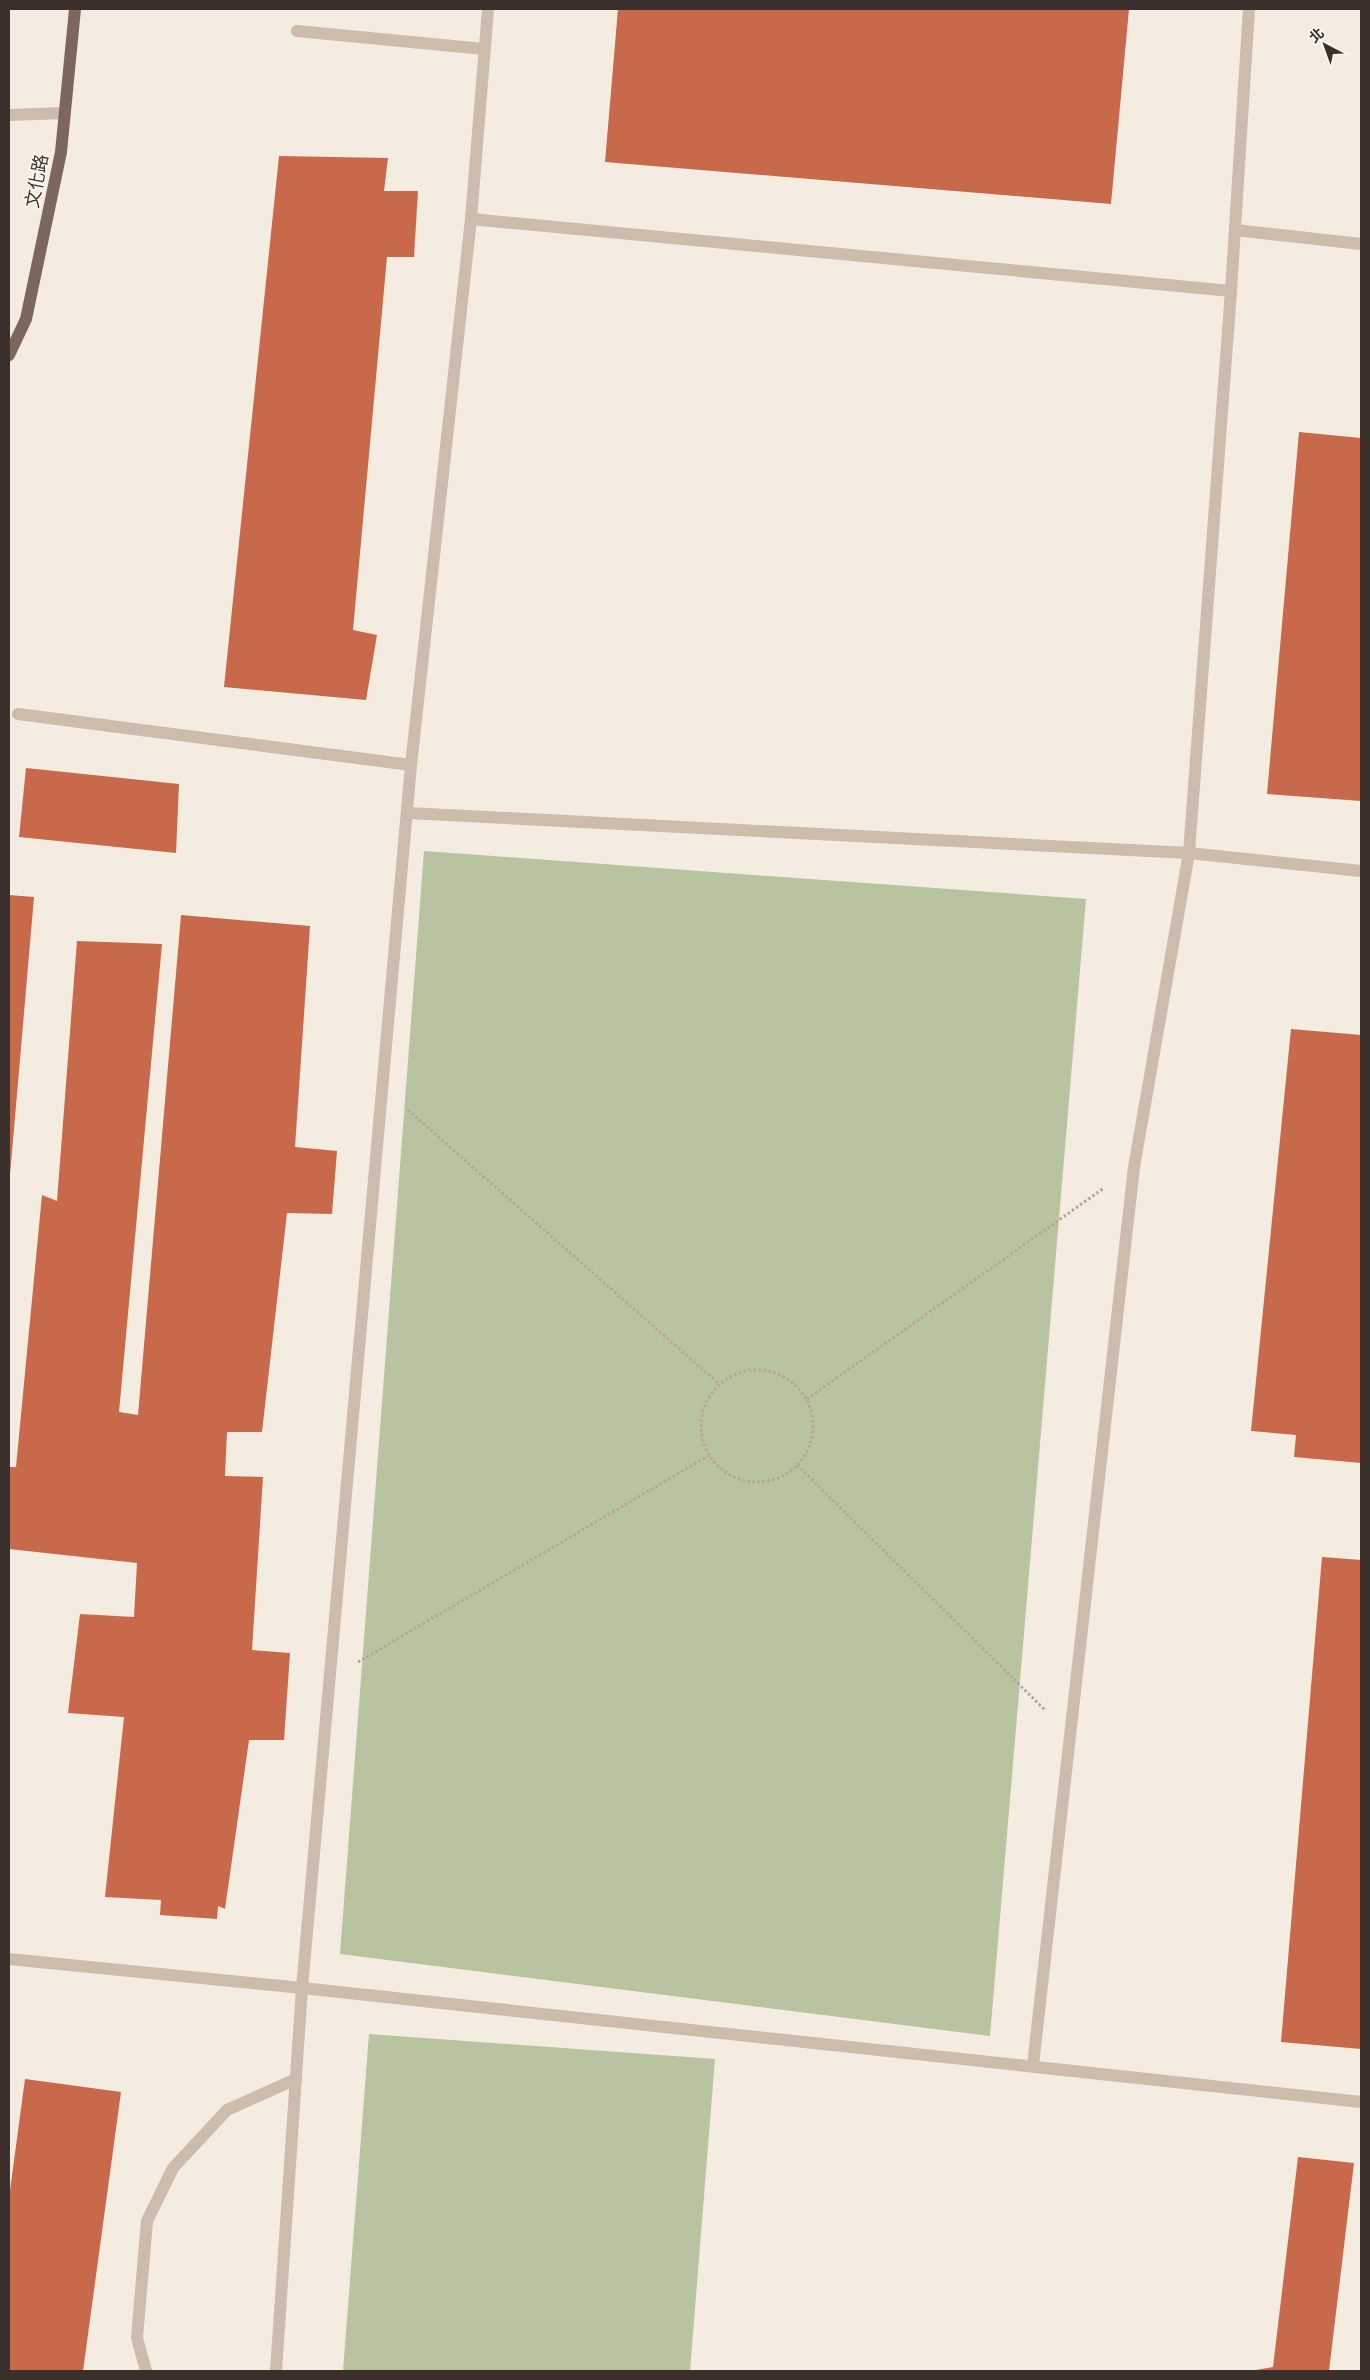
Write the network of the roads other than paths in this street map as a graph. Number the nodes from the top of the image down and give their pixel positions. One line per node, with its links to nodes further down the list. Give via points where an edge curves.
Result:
1 (76, 9): 6 (main road, 文化路)
2 (488, 9): 5 (lane)
3 (1249, 9): 9 (lane)
4 (297, 30): 5 (lane)
5 (484, 48): 8 (lane)
6 (65, 113): 7 (lane); 12 (main road, 文化路, via 61,152 26,319)
7 (9, 115)
8 (472, 219): 11 (lane); 14 (lane)
9 (1235, 230): 10 (lane); 11 (lane)
10 (1361, 244)
11 (1231, 291): 16 (lane)
12 (9, 355)
13 (18, 714): 14 (lane)
14 (411, 765): 15 (lane)
15 (408, 814): 16 (lane); 19 (lane)
16 (1189, 853): 17 (lane); 20 (lane, via 1134,1167)
17 (1361, 871)
18 (9, 1959): 19 (lane)
19 (302, 1988): 20 (lane); 21 (lane)
20 (1033, 2065): 22 (lane)
21 (296, 2079): 23 (lane, via 228,2110 173,2168 147,2221 137,2338); 24 (lane)
22 (1361, 2102)
23 (146, 2371)
24 (276, 2371)

